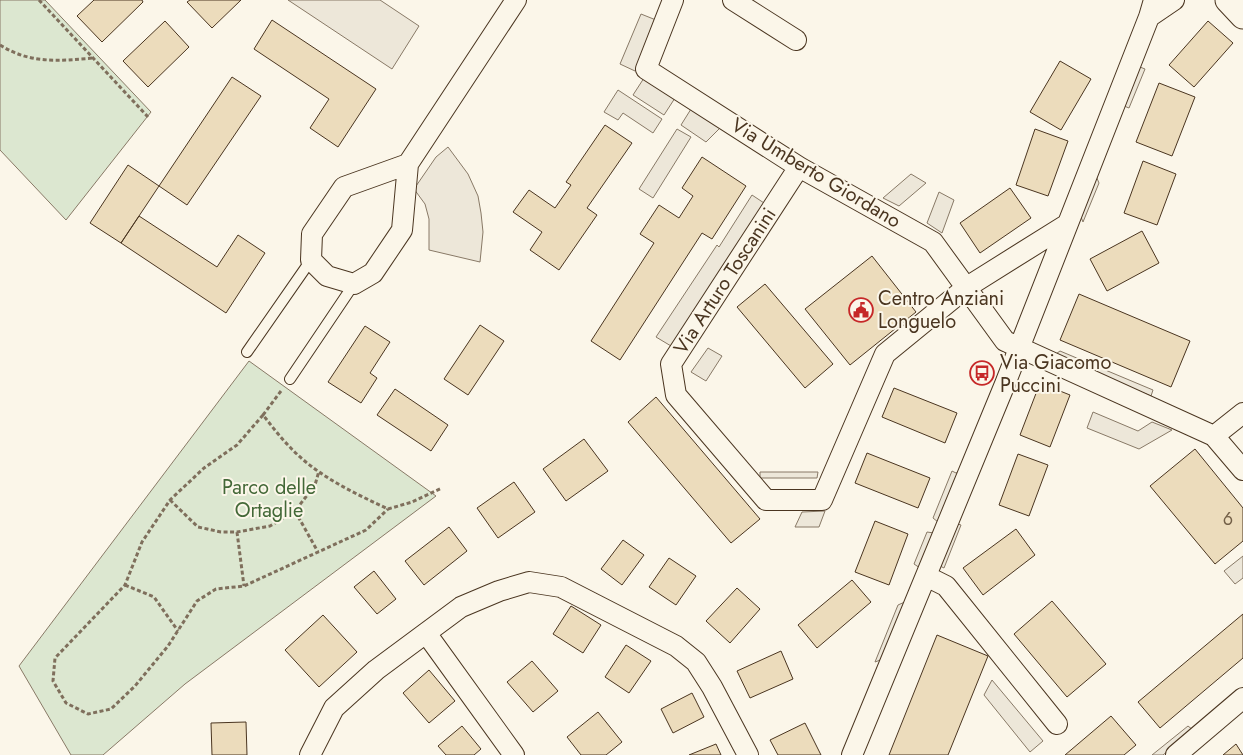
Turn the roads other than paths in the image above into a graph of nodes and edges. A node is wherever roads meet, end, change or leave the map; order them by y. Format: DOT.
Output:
graph roads {
  1 [pos="516,0"];
  2 [pos="673,0"];
  3 [pos="733,0"];
  4 [pos="1174,0"];
  5 [pos="1228,0"];
  6 [pos="1236,0"];
  7 [pos="1243,3"];
  8 [pos="1151,8"];
  9 [pos="1243,16"];
  10 [pos="796,40"];
  11 [pos="408,164"];
  12 [pos="799,167"];
  13 [pos="1066,225"];
  14 [pos="311,260"];
  15 [pos="354,284"];
  16 [pos="967,287"];
  17 [pos="1018,347"];
  18 [pos="247,352"];
  19 [pos="290,379"];
  20 [pos="1243,413"];
  21 [pos="1214,436"];
  22 [pos="1243,470"];
  23 [pos="926,576"];
  24 [pos="426,632"];
  25 [pos="1243,698"];
  26 [pos="1057,724"];
  27 [pos="310,755"];
  28 [pos="514,755"];
  29 [pos="748,755"];
  30 [pos="852,755"];
  31 [pos="1176,755"];
  1 -- 11 [label="street"];
  2 -- 12 [label="street, Via Umberto Giordano"];
  3 -- 10 [label="street"];
  4 -- 8 [label="street"];
  5 -- 9 [label="street"];
  6 -- 7 [label="street"];
  8 -- 13 [label="street"];
  11 -- 14 [label="street"];
  11 -- 15 [label="street"];
  12 -- 16 [label="street, Via Umberto Giordano"];
  12 -- 16 [label="street, Via Arturo Toscanini"];
  13 -- 16 [label="street, Via Arturo Toscanini"];
  13 -- 17 [label="street"];
  14 -- 15 [label="street"];
  14 -- 18 [label="lane"];
  15 -- 19 [label="lane"];
  16 -- 17 [label="street, Via Umberto Giordano"];
  17 -- 21 [label="street, Via Umberto Giordano"];
  17 -- 23 [label="street"];
  20 -- 21 [label="street"];
  21 -- 22 [label="street"];
  23 -- 26 [label="street"];
  23 -- 30 [label="street"];
  24 -- 27 [label="street"];
  24 -- 28 [label="street"];
  24 -- 29 [label="street"];
  25 -- 31 [label="street"];
}
